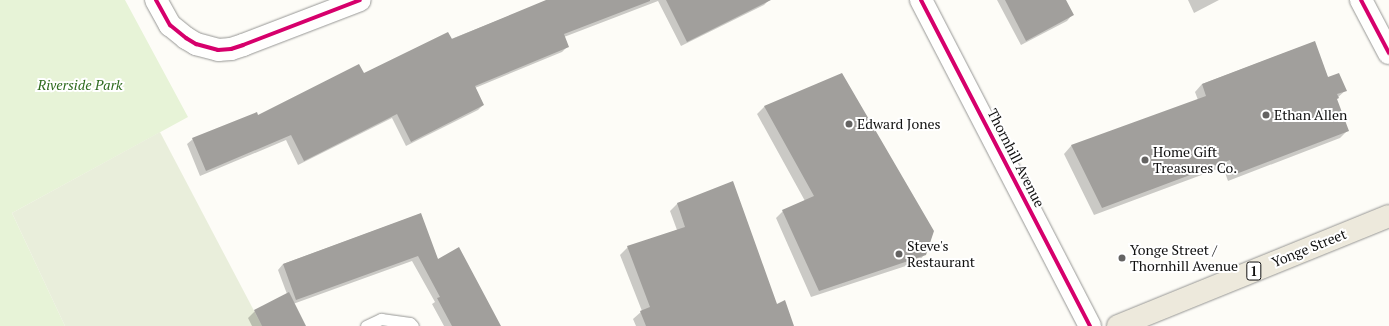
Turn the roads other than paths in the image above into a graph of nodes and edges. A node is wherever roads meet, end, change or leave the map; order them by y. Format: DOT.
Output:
graph roads {
  1 [pos="156,0"];
  2 [pos="360,0"];
  3 [pos="921,0"];
  4 [pos="1361,0"];
  5 [pos="1389,53"];
  6 [pos="1389,216"];
  7 [pos="366,326"];
  8 [pos="413,326"];
  9 [pos="1090,326"];
  10 [pos="1118,326"];
  1 -- 2 [label="street"];
  3 -- 9 [label="street, Thornhill Avenue"];
  4 -- 5 [label="street"];
  6 -- 10 [label="main road, Yonge Street / 1"];
  7 -- 8 [label="lane"];
}
